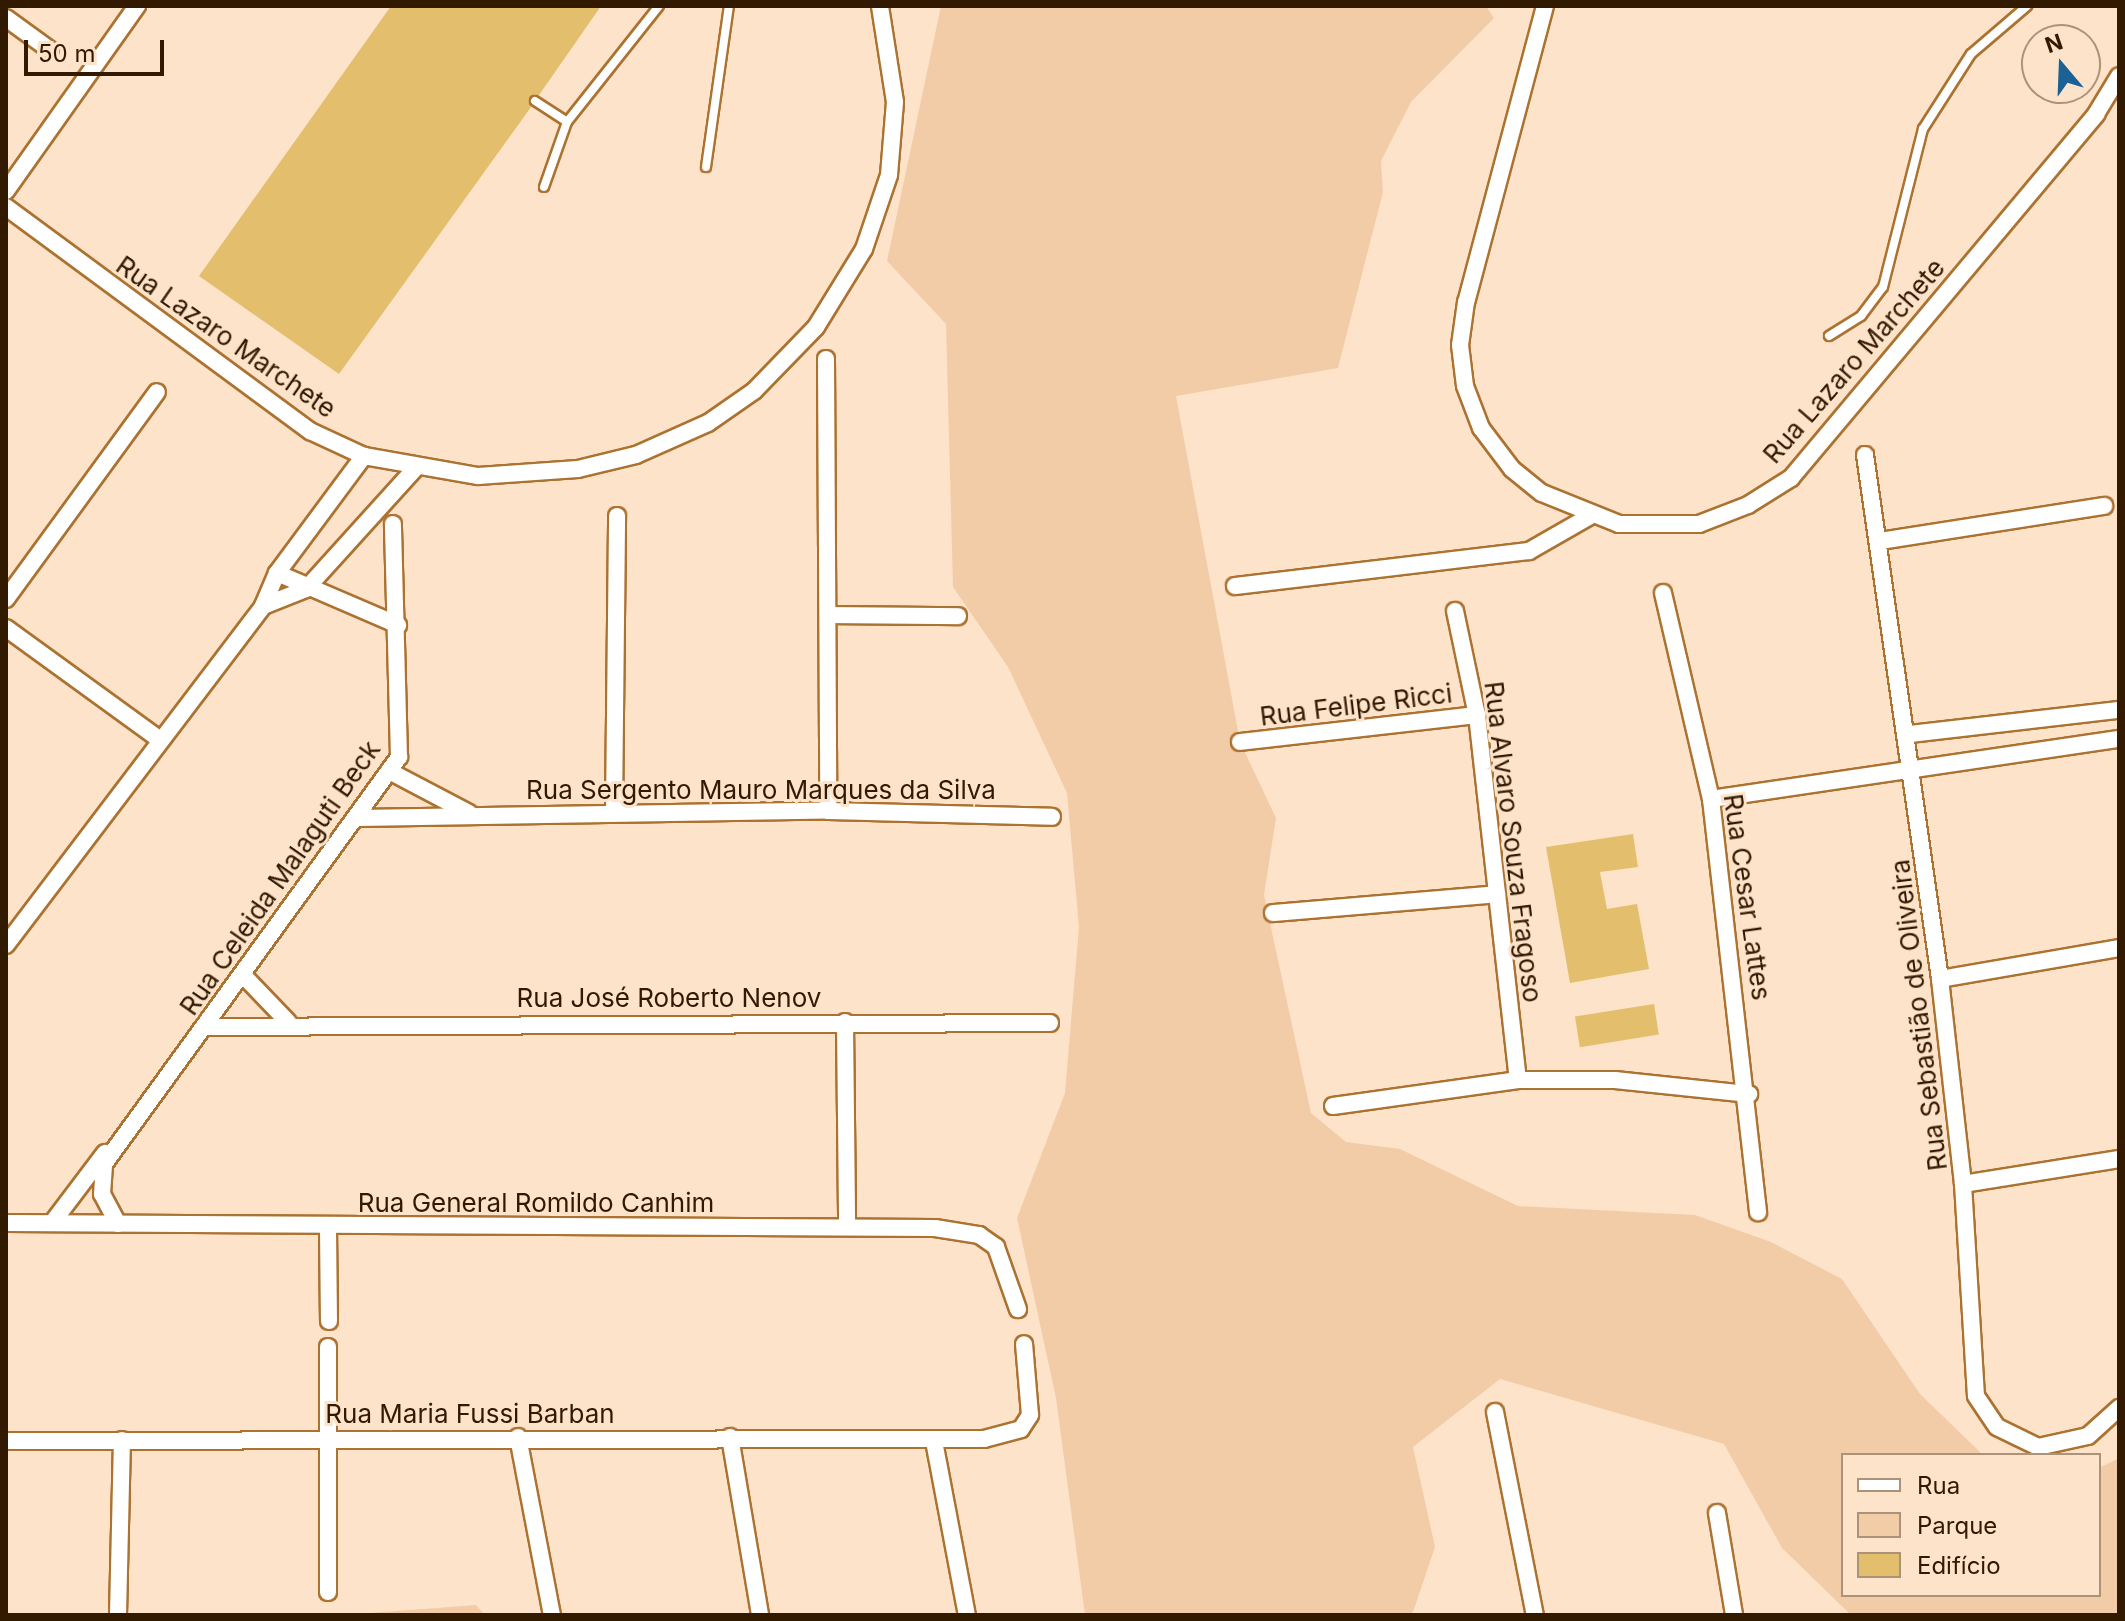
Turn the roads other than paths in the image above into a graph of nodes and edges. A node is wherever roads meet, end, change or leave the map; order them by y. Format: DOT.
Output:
graph roads {
  1 [pos="137,6"];
  2 [pos="659,6"];
  3 [pos="729,6"];
  4 [pos="880,6"];
  5 [pos="1545,6"];
  6 [pos="2027,6"];
  7 [pos="6,18"];
  8 [pos="50,50"];
  9 [pos="2119,76"];
  10 [pos="535,101"];
  11 [pos="2119,108"];
  12 [pos="2096,114"];
  13 [pos="567,122"];
  14 [pos="706,167"];
  15 [pos="544,187"];
  16 [pos="6,191"];
  17 [pos="6,207"];
  18 [pos="1829,336"];
  19 [pos="826,359"];
  20 [pos="157,392"];
  21 [pos="1865,455"];
  22 [pos="364,456"];
  23 [pos="415,469"];
  24 [pos="2104,506"];
  25 [pos="617,516"];
  26 [pos="1590,516"];
  27 [pos="393,524"];
  28 [pos="1880,541"];
  29 [pos="277,573"];
  30 [pos="1235,586"];
  31 [pos="306,589"];
  32 [pos="1663,593"];
  33 [pos="6,599"];
  34 [pos="263,606"];
  35 [pos="1455,611"];
  36 [pos="832,615"];
  37 [pos="958,616"];
  38 [pos="398,625"];
  39 [pos="6,628"];
  40 [pos="2119,710"];
  41 [pos="1477,715"];
  42 [pos="1910,734"];
  43 [pos="159,739"];
  44 [pos="2119,739"];
  45 [pos="1240,742"];
  46 [pos="1914,770"];
  47 [pos="389,771"];
  48 [pos="1711,799"];
  49 [pos="614,811"];
  50 [pos="828,811"];
  51 [pos="470,814"];
  52 [pos="1052,817"];
  53 [pos="357,818"];
  54 [pos="1497,894"];
  55 [pos="1273,913"];
  56 [pos="6,945"];
  57 [pos="2119,948"];
  58 [pos="243,975"];
  59 [pos="1940,979"];
  60 [pos="288,1022"];
  61 [pos="845,1022"];
  62 [pos="1050,1023"];
  63 [pos="204,1027"];
  64 [pos="1518,1080"];
  65 [pos="1749,1094"];
  66 [pos="1333,1106"];
  67 [pos="123,1134"];
  68 [pos="2119,1159"];
  69 [pos="1963,1184"];
  70 [pos="1758,1212"];
  71 [pos="6,1223"];
  72 [pos="52,1223"];
  73 [pos="118,1224"];
  74 [pos="847,1225"];
  75 [pos="328,1228"];
  76 [pos="1018,1309"];
  77 [pos="329,1321"];
  78 [pos="1024,1344"];
  79 [pos="328,1347"];
  80 [pos="2119,1408"];
  81 [pos="1495,1412"];
  82 [pos="518,1437"];
  83 [pos="730,1437"];
  84 [pos="328,1438"];
  85 [pos="122,1440"];
  86 [pos="6,1441"];
  87 [pos="934,1441"];
  88 [pos="1717,1513"];
  89 [pos="328,1592"];
  90 [pos="118,1615"];
  91 [pos="552,1615"];
  92 [pos="760,1615"];
  93 [pos="967,1615"];
  94 [pos="1535,1615"];
  95 [pos="1734,1615"];
  1 -- 16 [label="street"];
  2 -- 13 [label="lane"];
  3 -- 14 [label="lane"];
  4 -- 23 [label="street, Rua Lazaro Marchete"];
  5 -- 26 [label="street, Rua Lazaro Marchete"];
  6 -- 18 [label="lane"];
  7 -- 8 [label="street"];
  9 -- 12 [label="street, Rua Lazaro Marchete"];
  10 -- 13 [label="lane"];
  11 -- 12 [label="street"];
  12 -- 26 [label="street, Rua Lazaro Marchete"];
  13 -- 15 [label="lane"];
  17 -- 22 [label="street, Rua Lazaro Marchete"];
  19 -- 36 [label="street"];
  20 -- 33 [label="street"];
  21 -- 28 [label="street, Rua Sebastião de Oliveira"];
  22 -- 23 [label="street, Rua Lazaro Marchete"];
  22 -- 29 [label="street"];
  23 -- 31 [label="street"];
  24 -- 28 [label="street"];
  25 -- 49 [label="street"];
  26 -- 30 [label="street"];
  27 -- 38 [label="street, Rua Celeida Malaguti Beck"];
  28 -- 42 [label="street, Rua Sebastião de Oliveira"];
  29 -- 31 [label="street"];
  29 -- 34 [label="street"];
  31 -- 34 [label="street"];
  31 -- 38 [label="street"];
  32 -- 48 [label="street, Rua Cesar Lattes"];
  34 -- 43 [label="street"];
  35 -- 41 [label="street, Rua Alvaro Souza Fragoso"];
  36 -- 37 [label="street"];
  36 -- 50 [label="street"];
  38 -- 47 [label="street, Rua Celeida Malaguti Beck"];
  39 -- 43 [label="street"];
  40 -- 42 [label="street"];
  41 -- 45 [label="street, Rua Felipe Ricci"];
  41 -- 54 [label="street, Rua Alvaro Souza Fragoso"];
  42 -- 46 [label="street, Rua Sebastião de Oliveira"];
  43 -- 56 [label="street"];
  44 -- 46 [label="street"];
  46 -- 48 [label="street"];
  46 -- 59 [label="street, Rua Sebastião de Oliveira"];
  47 -- 51 [label="street, Rua Sergento Mauro Marques da Silva"];
  47 -- 53 [label="street, Rua Celeida Malaguti Beck"];
  48 -- 65 [label="street, Rua Cesar Lattes"];
  49 -- 50 [label="street, Rua Sergento Mauro Marques da Silva"];
  49 -- 51 [label="street, Rua Sergento Mauro Marques da Silva"];
  50 -- 52 [label="street, Rua Sergento Mauro Marques da Silva"];
  51 -- 53 [label="street, Rua Sergento Mauro Marques da Silva"];
  53 -- 58 [label="street, Rua Celeida Malaguti Beck"];
  54 -- 55 [label="street"];
  54 -- 64 [label="street, Rua Alvaro Souza Fragoso"];
  57 -- 59 [label="street"];
  58 -- 60 [label="street"];
  58 -- 63 [label="street, Rua Celeida Malaguti Beck"];
  59 -- 69 [label="street, Rua Sebastião de Oliveira"];
  60 -- 61 [label="street, Rua José Roberto Nenov"];
  60 -- 63 [label="street, Rua José Roberto Nenov"];
  61 -- 62 [label="street, Rua José Roberto Nenov"];
  61 -- 74 [label="street"];
  63 -- 67 [label="street, Rua Celeida Malaguti Beck"];
  64 -- 65 [label="street"];
  64 -- 66 [label="street"];
  65 -- 70 [label="street, Rua Cesar Lattes"];
  67 -- 72 [label="street, Rua Celeida Malaguti Beck"];
  67 -- 73 [label="street, Rua Celeida Malaguti Beck"];
  68 -- 69 [label="street"];
  69 -- 80 [label="street, Rua Sebastião de Oliveira"];
  71 -- 72 [label="street, Rua General Romildo Canhim"];
  72 -- 73 [label="street, Rua General Romildo Canhim"];
  73 -- 75 [label="street, Rua General Romildo Canhim"];
  74 -- 75 [label="street, Rua General Romildo Canhim"];
  74 -- 76 [label="street, Rua General Romildo Canhim"];
  75 -- 77 [label="street"];
  78 -- 87 [label="street"];
  79 -- 84 [label="street"];
  81 -- 94 [label="street"];
  82 -- 83 [label="street, Rua Maria Fussi Barban"];
  82 -- 84 [label="street, Rua Maria Fussi Barban"];
  82 -- 91 [label="street"];
  83 -- 87 [label="street, Rua Maria Fussi Barban"];
  83 -- 92 [label="street"];
  84 -- 85 [label="street, Rua Maria Fussi Barban"];
  84 -- 89 [label="street"];
  85 -- 86 [label="street, Rua Maria Fussi Barban"];
  85 -- 90 [label="street"];
  87 -- 93 [label="street"];
  88 -- 95 [label="street"];
}
